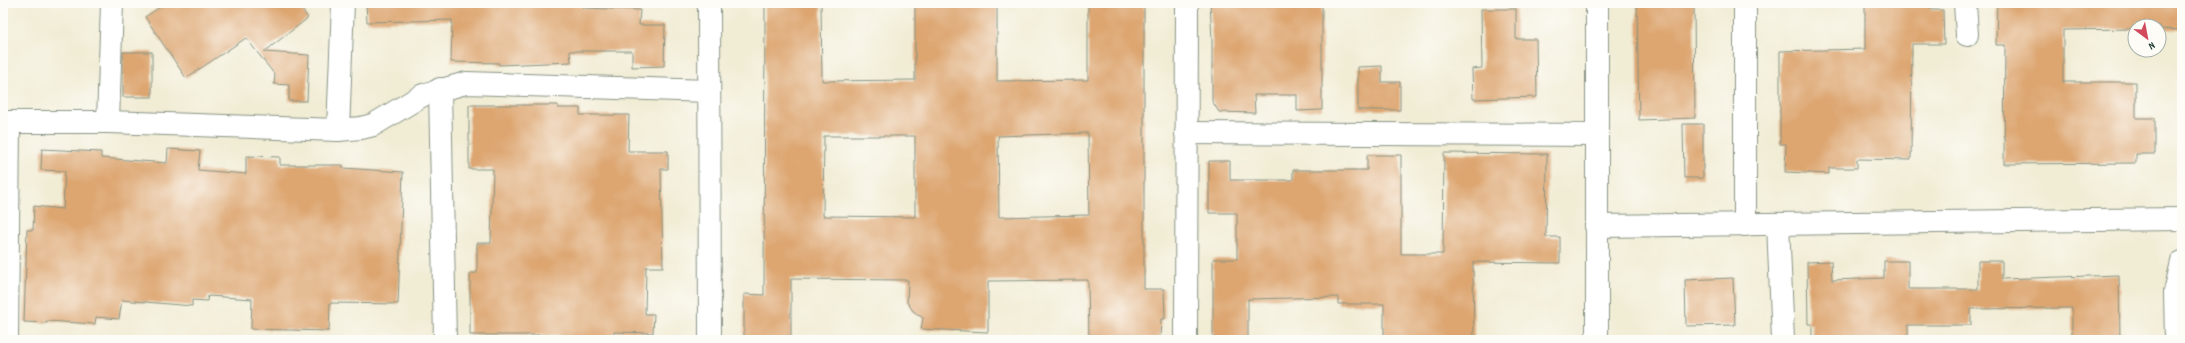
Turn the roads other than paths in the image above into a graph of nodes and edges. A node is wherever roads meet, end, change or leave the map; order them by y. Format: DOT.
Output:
graph roads {
  1 [pos="112,3"];
  2 [pos="344,3"];
  3 [pos="709,3"];
  4 [pos="1187,3"];
  5 [pos="1597,3"];
  6 [pos="1745,3"];
  7 [pos="1965,3"];
  8 [pos="1966,35"];
  9 [pos="440,89"];
  10 [pos="709,90"];
  11 [pos="6,122"];
  12 [pos="108,122"];
  13 [pos="338,130"];
  14 [pos="1186,133"];
  15 [pos="1597,135"];
  16 [pos="2182,219"];
  17 [pos="1778,224"];
  18 [pos="1745,225"];
  19 [pos="1596,226"];
  20 [pos="2182,262"];
  21 [pos="2179,318"];
  22 [pos="7,340"];
  23 [pos="445,340"];
  24 [pos="710,340"];
  25 [pos="1186,340"];
  26 [pos="1596,340"];
  27 [pos="1783,340"];
  28 [pos="2176,340"];
  1 -- 12 [label="street"];
  2 -- 13 [label="street"];
  3 -- 10 [label="street"];
  4 -- 14 [label="street"];
  5 -- 15 [label="street"];
  6 -- 18 [label="street"];
  7 -- 8 [label="street"];
  9 -- 10 [label="street"];
  9 -- 13 [label="street"];
  9 -- 23 [label="street"];
  10 -- 24 [label="street"];
  11 -- 12 [label="street"];
  11 -- 22 [label="street"];
  12 -- 13 [label="street"];
  14 -- 15 [label="street"];
  14 -- 25 [label="street"];
  15 -- 19 [label="street"];
  16 -- 17 [label="street"];
  17 -- 18 [label="street"];
  17 -- 27 [label="street"];
  18 -- 19 [label="street"];
  19 -- 26 [label="street"];
  20 -- 21 [label="street"];
  21 -- 28 [label="street"];
}
